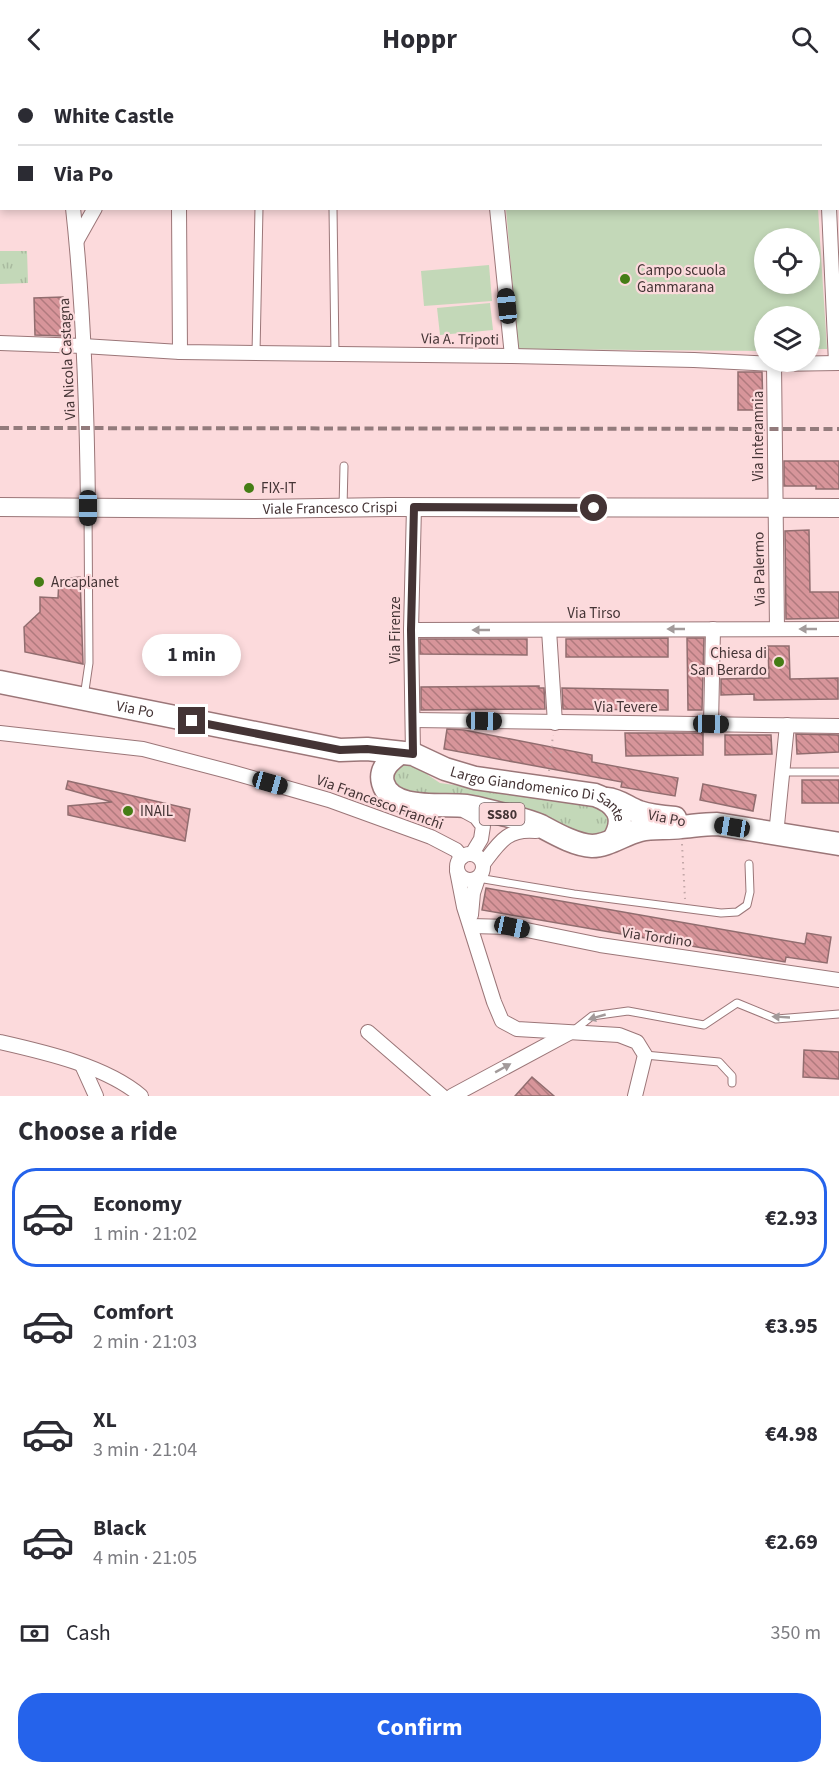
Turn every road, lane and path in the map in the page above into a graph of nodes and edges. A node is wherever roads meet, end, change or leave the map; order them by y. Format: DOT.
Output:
graph roads {
  1 [pos="73,210"];
  2 [pos="93,210"];
  3 [pos="179,210"];
  4 [pos="259,210"];
  5 [pos="333,210"];
  6 [pos="497,210"];
  7 [pos="829,210"];
  8 [pos="76,240"];
  9 [pos="0,344"];
  10 [pos="83,346"];
  11 [pos="180,352"];
  12 [pos="256,353"];
  13 [pos="335,354"];
  14 [pos="512,356"];
  15 [pos="754,363"];
  16 [pos="820,363"];
  17 [pos="838,363"];
  18 [pos="774,372"];
  19 [pos="344,466"];
  20 [pos="0,507"];
  21 [pos="414,507"];
  22 [pos="88,508"];
  23 [pos="343,508"];
  24 [pos="839,508"];
  25 [pos="775,509"];
  26 [pos="713,629"];
  27 [pos="777,629"];
  28 [pos="839,629"];
  29 [pos="411,630"];
  30 [pos="549,630"];
  31 [pos="0,682"];
  32 [pos="84,699"];
  33 [pos="413,720"];
  34 [pos="555,723"];
  35 [pos="711,724"];
  36 [pos="787,725"];
  37 [pos="839,726"];
  38 [pos="0,733"];
  39 [pos="340,750"];
  40 [pos="406,754"];
  41 [pos="784,772"];
  42 [pos="839,772"];
  43 [pos="382,782"];
  44 [pos="546,788"];
  45 [pos="605,798"];
  46 [pos="452,807"];
  47 [pos="689,830"];
  48 [pos="550,832"];
  49 [pos="780,835"];
  50 [pos="614,839"];
  51 [pos="839,844"];
  52 [pos="839,850"];
  53 [pos="467,855"];
  54 [pos="483,864"];
  55 [pos="749,864"];
  56 [pos="457,871"];
  57 [pos="478,878"];
  58 [pos="685,908"];
  59 [pos="471,926"];
  60 [pos="839,980"];
  61 [pos="839,1014"];
  62 [pos="368,1032"];
  63 [pos="572,1032"];
  64 [pos="0,1042"];
  65 [pos="645,1055"];
  66 [pos="82,1065"];
  67 [pos="732,1083"];
  68 [pos="96,1096"];
  69 [pos="141,1096"];
  70 [pos="442,1096"];
  71 [pos="452,1096"];
  72 [pos="636,1096"];
  1 -- 8 [label="street, Via Nicola Castagna"];
  2 -- 8 [label="street"];
  3 -- 11 [label="street"];
  4 -- 12 [label="lane"];
  5 -- 13 [label="lane"];
  6 -- 14 [label="street"];
  7 -- 17 [label="street"];
  8 -- 10 [label="street, Via Nicola Castagna"];
  9 -- 10 [label="street, Via A. Tripoti"];
  10 -- 11 [label="street, Via A. Tripoti"];
  10 -- 22 [label="street, Via Nicola Castagna"];
  11 -- 12 [label="street, Via A. Tripoti"];
  12 -- 13 [label="street, Via A. Tripoti"];
  13 -- 14 [label="street, Via A. Tripoti"];
  14 -- 15 [label="street, Via A. Tripoti"];
  16 -- 17 [label="street, Via A. Tripoti"];
  18 -- 25 [label="street, Via Interamnia"];
  19 -- 23 [label="lane"];
  20 -- 22 [label="street, Viale Francesco Crispi"];
  21 -- 23 [label="street, Viale Francesco Crispi"];
  21 -- 25 [label="street, Viale Francesco Crispi"];
  21 -- 29 [label="street, Via Firenze"];
  22 -- 23 [label="street, Viale Francesco Crispi"];
  22 -- 32 [label="lane"];
  24 -- 25 [label="street, Viale Francesco Crispi"];
  25 -- 27 [label="street, Via Palermo"];
  26 -- 27 [label="street, Via Tirso"];
  26 -- 30 [label="street, Via Tirso, one-way"];
  26 -- 35 [label="street"];
  28 -- 27 [label="street, Via Tirso, one-way"];
  30 -- 29 [label="street, Via Tirso, one-way"];
  29 -- 33 [label="street, Via Firenze"];
  30 -- 34 [label="street"];
  31 -- 32 [label="main road, Via Po / SS80"];
  32 -- 39 [label="main road, Via Po / SS80"];
  33 -- 34 [label="street, Via Tevere"];
  33 -- 40 [label="street, Via Firenze"];
  34 -- 35 [label="street, Via Tevere"];
  34 -- 44 [label="path"];
  35 -- 36 [label="street, Via Tevere"];
  36 -- 37 [label="street, Via Tevere"];
  36 -- 41 [label="street"];
  38 -- 53 [label="street, Via Francesco Franchi"];
  39 -- 40 [label="main road, Via Po / SS80"];
  39 -- 43 [label="main road, Via Po / SS80"];
  40 -- 43 [label="main road"];
  40 -- 44 [label="main road, Largo Giandomenico Di Sante / SS80"];
  41 -- 42 [label="lane"];
  41 -- 49 [label="street"];
  43 -- 46 [label="main road, Largo Giandomenico Di Sante / SS80"];
  44 -- 45 [label="main road, Largo Giandomenico Di Sante / SS80"];
  45 -- 47 [label="main road, Via Po / SS80"];
  45 -- 50 [label="main road, Largo Giandomenico Di Sante"];
  46 -- 48 [label="main road, Largo Giandomenico Di Sante / SS80"];
  46 -- 53 [label="street"];
  47 -- 49 [label="main road, Via Po / SS80"];
  47 -- 50 [label="main road, Via Po / SS80"];
  47 -- 58 [label="path"];
  48 -- 50 [label="main road, Largo Giandomenico Di Sante / SS80"];
  48 -- 54 [label="street"];
  49 -- 51 [label="main road, Via Po / SS80"];
  49 -- 52 [label="main road, Via Po / SS80"];
  53 -- 54 [label="street"];
  53 -- 56 [label="street"];
  54 -- 57 [label="street"];
  55 -- 58 [label="lane"];
  56 -- 57 [label="street"];
  56 -- 59 [label="street"];
  57 -- 58 [label="lane"];
  57 -- 59 [label="street"];
  59 -- 60 [label="street, Via Tordino"];
  59 -- 63 [label="street"];
  61 -- 63 [label="lane, one-way"];
  62 -- 70 [label="street"];
  63 -- 65 [label="street"];
  71 -- 63 [label="street, one-way"];
  64 -- 66 [label="street"];
  65 -- 67 [label="lane"];
  65 -- 72 [label="street"];
  66 -- 68 [label="street"];
  66 -- 69 [label="street"];
}
